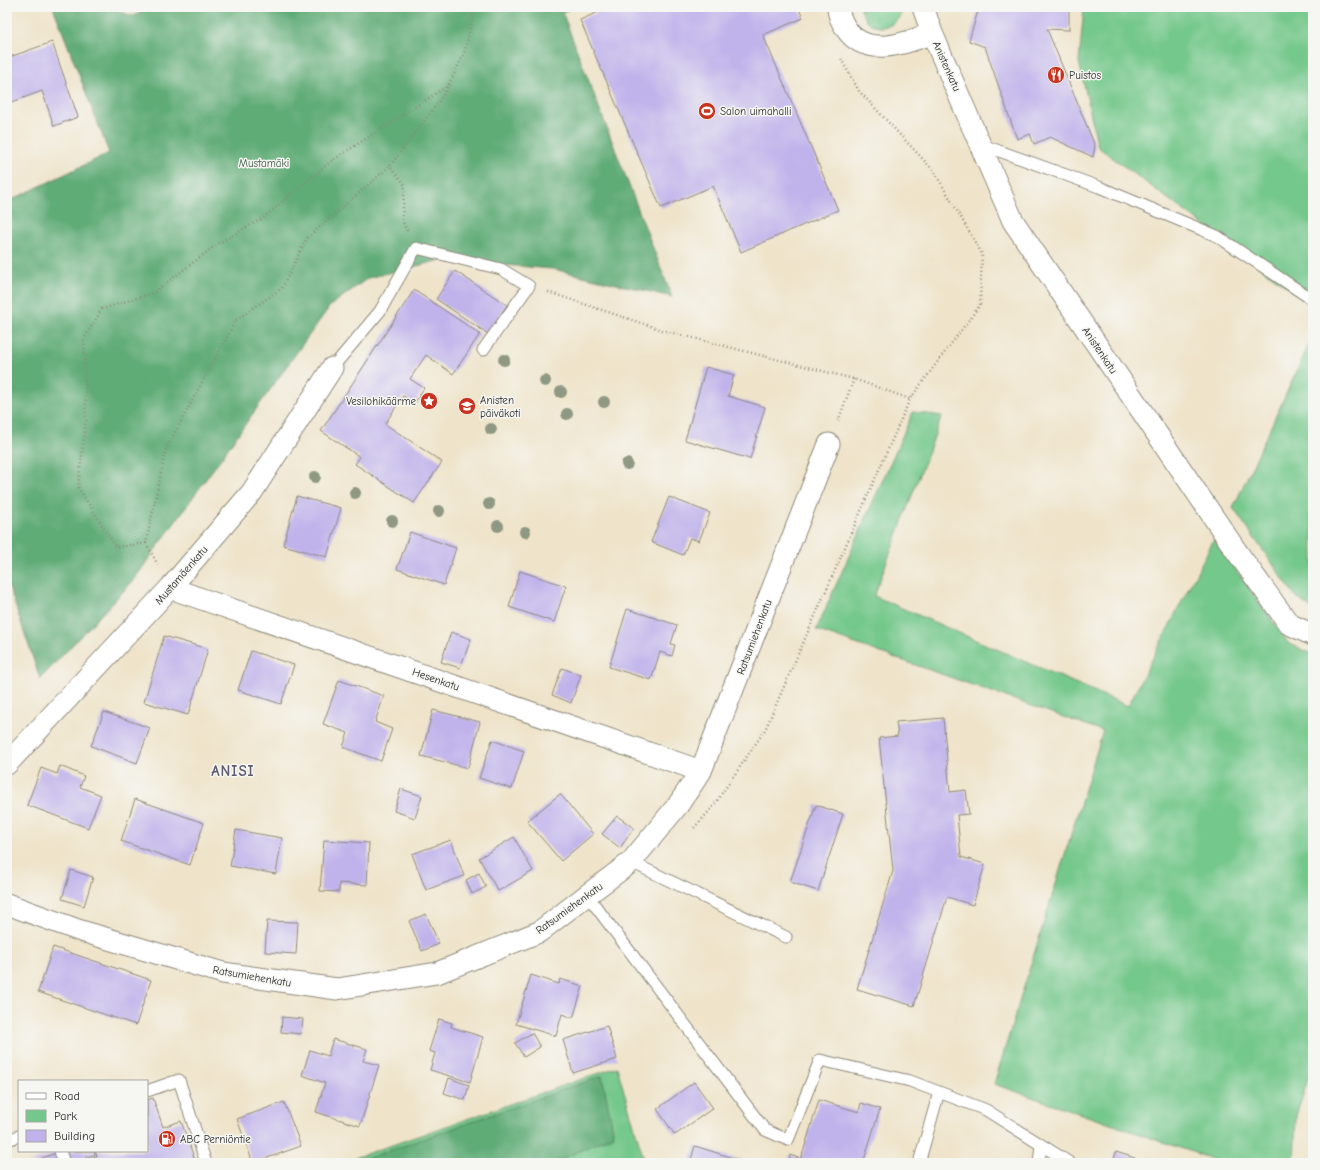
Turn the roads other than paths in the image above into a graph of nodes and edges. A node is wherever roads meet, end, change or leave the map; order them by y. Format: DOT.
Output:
graph roads {
  1 [pos="838,7"];
  2 [pos="923,7"];
  3 [pos="932,33"];
  4 [pos="980,144"];
  5 [pos="1313,300"];
  6 [pos="483,350"];
  7 [pos="332,368"];
  8 [pos="829,444"];
  9 [pos="170,588"];
  10 [pos="1313,636"];
  11 [pos="7,764"];
  12 [pos="701,771"];
  13 [pos="631,862"];
  14 [pos="587,895"];
  15 [pos="7,904"];
  16 [pos="786,937"];
  17 [pos="148,1091"];
  18 [pos="938,1092"];
  19 [pos="18,1136"];
  20 [pos="7,1140"];
  21 [pos="1041,1145"];
  22 [pos="60,1152"];
  23 [pos="64,1163"];
  24 [pos="206,1163"];
  25 [pos="919,1163"];
  26 [pos="1038,1163"];
  27 [pos="1070,1163"];
  1 -- 3 [label="street, Anistenkatu"];
  2 -- 3 [label="street, Anistenkatu"];
  3 -- 4 [label="street, Anistenkatu"];
  4 -- 5 [label="lane"];
  4 -- 10 [label="street, Anistenkatu"];
  6 -- 7 [label="lane"];
  7 -- 9 [label="street, Mustamäenkatu"];
  8 -- 12 [label="street, Ratsumiehenkatu"];
  9 -- 11 [label="street, Mustamäenkatu"];
  9 -- 12 [label="street, Hesenkatu"];
  12 -- 13 [label="street, Ratsumiehenkatu"];
  13 -- 14 [label="street, Ratsumiehenkatu"];
  13 -- 16 [label="lane"];
  14 -- 15 [label="street, Ratsumiehenkatu"];
  14 -- 18 [label="lane"];
  17 -- 24 [label="lane"];
  18 -- 21 [label="lane"];
  18 -- 25 [label="lane"];
  19 -- 20 [label="lane"];
  21 -- 26 [label="lane"];
  21 -- 27 [label="lane"];
  22 -- 23 [label="lane"];
}
